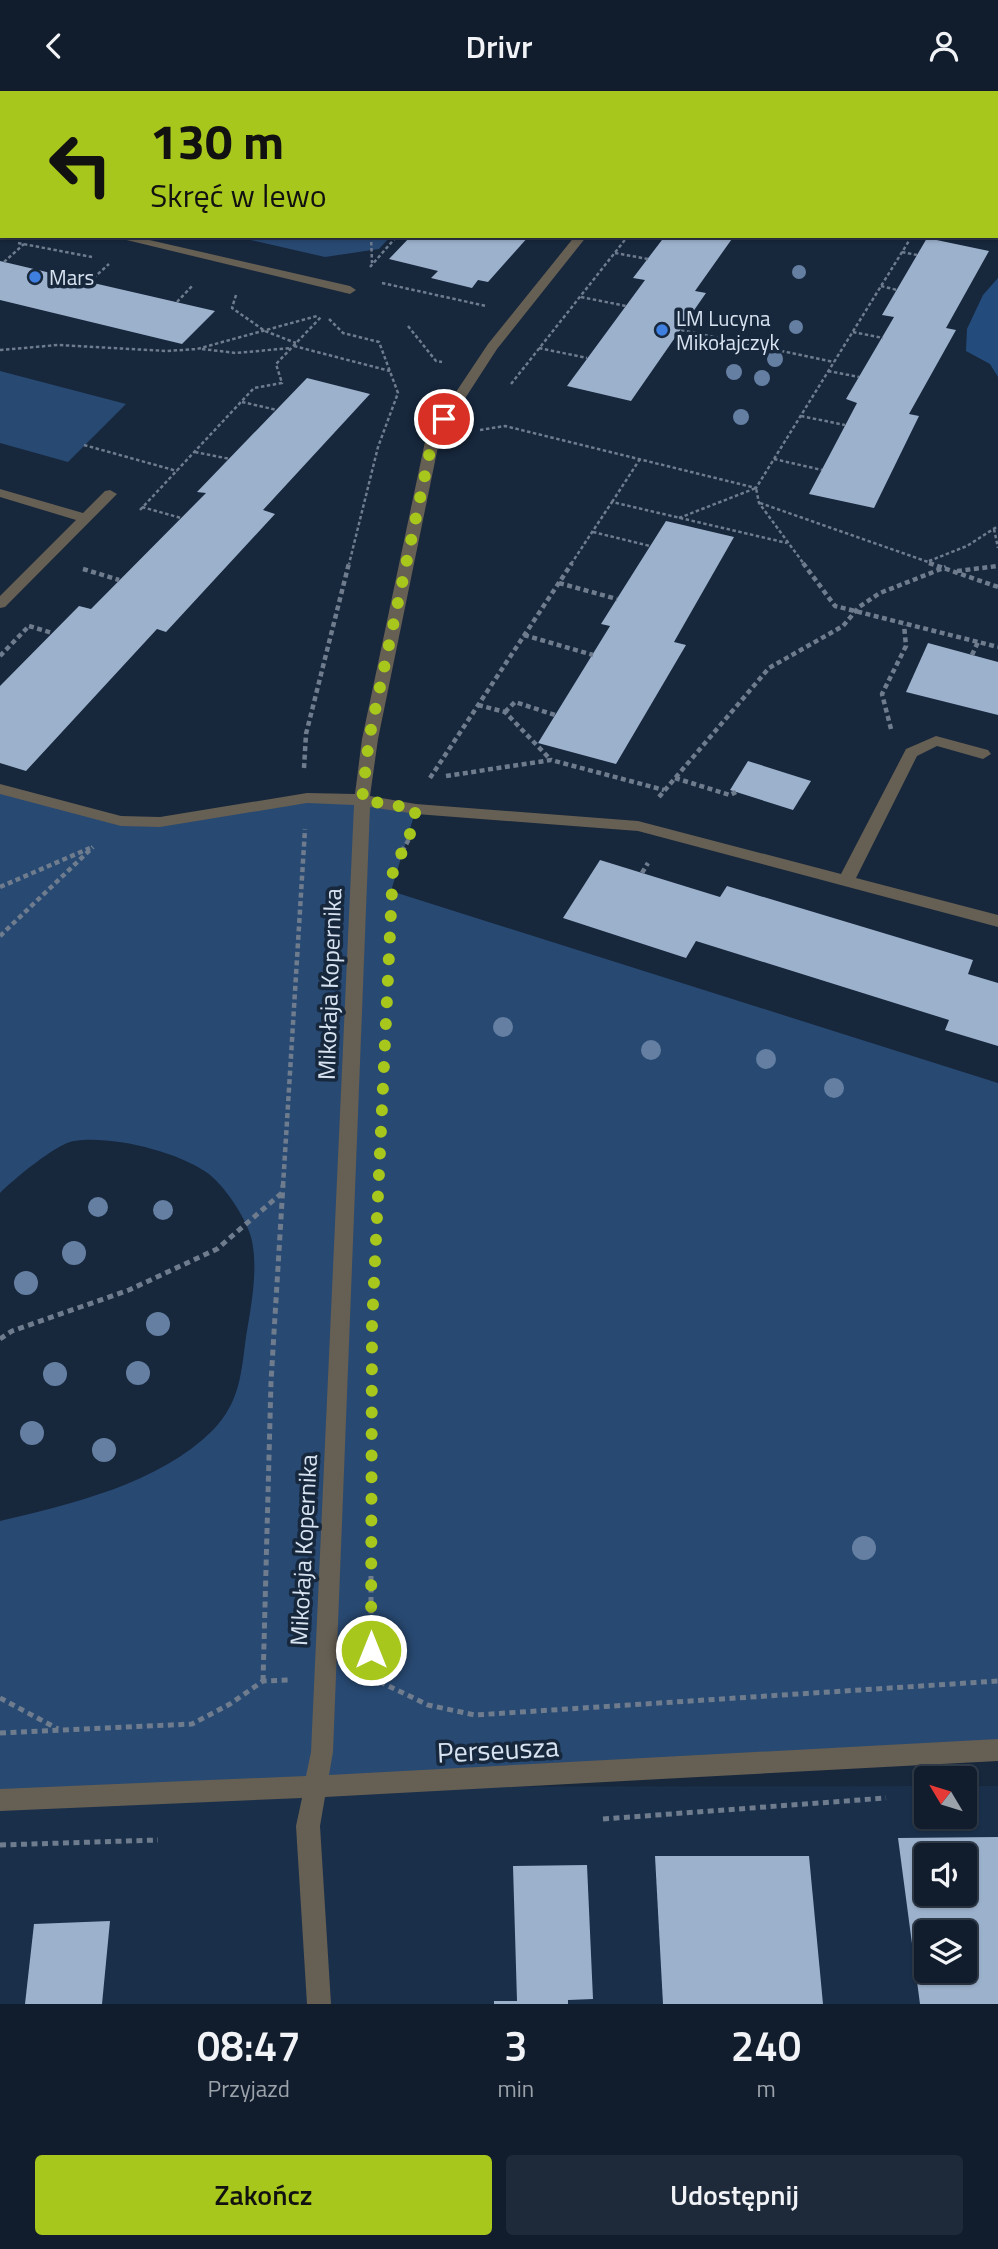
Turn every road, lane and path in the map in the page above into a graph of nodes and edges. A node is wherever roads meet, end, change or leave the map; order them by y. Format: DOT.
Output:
graph roads {
  1 [pos="125,238"];
  2 [pos="371,238"];
  3 [pos="579,238"];
  4 [pos="626,238"];
  5 [pos="911,238"];
  6 [pos="12,243"];
  7 [pos="24,244"];
  8 [pos="902,252"];
  9 [pos="615,253"];
  10 [pos="917,255"];
  11 [pos="648,259"];
  12 [pos="4,262"];
  13 [pos="373,264"];
  14 [pos="184,279"];
  15 [pos="374,281"];
  16 [pos="89,282"];
  17 [pos="881,286"];
  18 [pos="351,289"];
  19 [pos="897,289"];
  20 [pos="249,295"];
  21 [pos="581,297"];
  22 [pos="177,302"];
  23 [pos="626,306"];
  24 [pos="312,311"];
  25 [pos="520,313"];
  26 [pos="325,314"];
  27 [pos="408,325"];
  28 [pos="681,330"];
  29 [pos="265,331"];
  30 [pos="852,332"];
  31 [pos="883,338"];
  32 [pos="294,346"];
  33 [pos="539,348"];
  34 [pos="197,349"];
  35 [pos="0,350"];
  36 [pos="587,358"];
  37 [pos="834,362"];
  38 [pos="278,368"];
  39 [pos="478,368"];
  40 [pos="390,371"];
  41 [pos="828,371"];
  42 [pos="859,377"];
  43 [pos="508,389"];
  44 [pos="242,402"];
  45 [pos="277,410"];
  46 [pos="801,416"];
  47 [pos="483,421"];
  48 [pos="845,425"];
  49 [pos="84,445"];
  50 [pos="195,452"];
  51 [pos="230,459"];
  52 [pos="640,459"];
  53 [pos="774,459"];
  54 [pos="821,470"];
  55 [pos="177,471"];
  56 [pos="166,482"];
  57 [pos="755,488"];
  58 [pos="0,493"];
  59 [pos="110,494"];
  60 [pos="612,502"];
  61 [pos="759,503"];
  62 [pos="142,507"];
  63 [pos="85,518"];
  64 [pos="181,518"];
  65 [pos="677,519"];
  66 [pos="996,528"];
  67 [pos="593,531"];
  68 [pos="787,544"];
  69 [pos="650,546"];
  70 [pos="998,548"];
  71 [pos="929,561"];
  72 [pos="998,566"];
  73 [pos="946,567"];
  74 [pos="83,569"];
  75 [pos="957,571"];
  76 [pos="120,580"];
  77 [pos="559,583"];
  78 [pos="998,587"];
  79 [pos="617,599"];
  80 [pos="0,604"];
  81 [pos="856,612"];
  82 [pos="904,625"];
  83 [pos="29,626"];
  84 [pos="52,633"];
  85 [pos="524,635"];
  86 [pos="978,642"];
  87 [pos="998,647"];
  88 [pos="593,655"];
  89 [pos="972,655"];
  90 [pos="478,705"];
  91 [pos="505,712"];
  92 [pos="555,715"];
  93 [pos="983,754"];
  94 [pos="551,760"];
  95 [pos="902,771"];
  96 [pos="430,778"];
  97 [pos="675,778"];
  98 [pos="0,789"];
  99 [pos="736,792"];
  100 [pos="307,798"];
  101 [pos="362,800"];
  102 [pos="416,809"];
  103 [pos="393,868"];
  104 [pos="846,881"];
  105 [pos="0,887"];
  106 [pos="998,921"];
  107 [pos="0,936"];
  108 [pos="283,1192"];
  109 [pos="0,1339"];
  110 [pos="371,1569"];
  111 [pos="371,1677"];
  112 [pos="323,1678"];
  113 [pos="263,1681"];
  114 [pos="998,1681"];
  115 [pos="0,1698"];
  116 [pos="60,1731"];
  117 [pos="0,1733"];
  118 [pos="998,1750"];
  119 [pos="315,1788"];
  120 [pos="898,1797"];
  121 [pos="0,1800"];
  122 [pos="603,1819"];
  123 [pos="158,1840"];
  124 [pos="0,1845"];
  125 [pos="318,2004"];
  1 -- 18 [label="street"];
  2 -- 13 [label="path"];
  3 -- 25 [label="street, Mikołaja Kopernika"];
  4 -- 9 [label="path"];
  5 -- 8 [label="path"];
  6 -- 7 [label="path"];
  7 -- 12 [label="path"];
  7 -- 16 [label="path"];
  8 -- 10 [label="path"];
  8 -- 17 [label="path"];
  9 -- 11 [label="path"];
  9 -- 21 [label="path"];
  14 -- 22 [label="path"];
  15 -- 25 [label="path"];
  17 -- 19 [label="path"];
  17 -- 30 [label="path"];
  20 -- 29 [label="path"];
  21 -- 23 [label="path"];
  21 -- 33 [label="path"];
  24 -- 26 [label="path"];
  25 -- 39 [label="street, Mikołaja Kopernika"];
  26 -- 29 [label="path"];
  26 -- 40 [label="path"];
  27 -- 39 [label="path"];
  28 -- 37 [label="path"];
  29 -- 32 [label="path"];
  29 -- 34 [label="path"];
  30 -- 31 [label="path"];
  30 -- 37 [label="path"];
  32 -- 34 [label="path"];
  32 -- 40 [label="path"];
  33 -- 36 [label="path"];
  33 -- 43 [label="path"];
  34 -- 35 [label="path"];
  37 -- 41 [label="path"];
  38 -- 44 [label="path"];
  39 -- 101 [label="street, Mikołaja Kopernika"];
  40 -- 100 [label="path"];
  41 -- 42 [label="path"];
  41 -- 46 [label="path"];
  44 -- 45 [label="path"];
  44 -- 50 [label="path"];
  46 -- 48 [label="path"];
  46 -- 53 [label="path"];
  47 -- 52 [label="path"];
  49 -- 55 [label="path"];
  50 -- 51 [label="path"];
  50 -- 55 [label="path"];
  52 -- 57 [label="path"];
  52 -- 60 [label="path"];
  53 -- 54 [label="path"];
  53 -- 57 [label="path"];
  55 -- 56 [label="path"];
  57 -- 61 [label="path"];
  57 -- 65 [label="path"];
  58 -- 63 [label="street"];
  59 -- 63 [label="street"];
  60 -- 65 [label="path"];
  60 -- 67 [label="path"];
  61 -- 68 [label="path"];
  61 -- 71 [label="path"];
  62 -- 64 [label="path"];
  63 -- 80 [label="street"];
  65 -- 68 [label="path"];
  66 -- 70 [label="path"];
  66 -- 71 [label="path"];
  67 -- 69 [label="path"];
  67 -- 77 [label="path"];
  68 -- 81 [label="path"];
  71 -- 73 [label="path"];
  72 -- 75 [label="path"];
  73 -- 75 [label="path"];
  73 -- 81 [label="path"];
  74 -- 76 [label="path"];
  75 -- 78 [label="path"];
  77 -- 79 [label="path"];
  77 -- 85 [label="path"];
  81 -- 82 [label="path"];
  81 -- 97 [label="path"];
  82 -- 86 [label="path"];
  82 -- 95 [label="path"];
  83 -- 84 [label="path"];
  85 -- 88 [label="path"];
  85 -- 90 [label="path"];
  86 -- 87 [label="path"];
  86 -- 89 [label="path"];
  90 -- 91 [label="path"];
  90 -- 96 [label="path"];
  91 -- 92 [label="path"];
  91 -- 94 [label="path"];
  93 -- 95 [label="street"];
  94 -- 96 [label="path"];
  94 -- 97 [label="path"];
  95 -- 104 [label="street"];
  96 -- 102 [label="path"];
  97 -- 99 [label="path"];
  98 -- 100 [label="street"];
  100 -- 101 [label="street"];
  100 -- 108 [label="path"];
  101 -- 102 [label="street"];
  101 -- 112 [label="street, Mikołaja Kopernika"];
  102 -- 103 [label="path"];
  102 -- 104 [label="street"];
  104 -- 106 [label="street"];
  105 -- 107 [label="path"];
  108 -- 109 [label="path"];
  108 -- 113 [label="path"];
  110 -- 111 [label="path"];
  111 -- 112 [label="path"];
  111 -- 114 [label="path"];
  112 -- 113 [label="path"];
  112 -- 119 [label="street, Mikołaja Kopernika"];
  113 -- 116 [label="path"];
  115 -- 116 [label="path"];
  116 -- 117 [label="path"];
  118 -- 119 [label="street, Perseusza"];
  119 -- 121 [label="street, Perseusza"];
  119 -- 125 [label="street, Mikołaja Kopernika"];
  120 -- 122 [label="path"];
  123 -- 124 [label="path"];
}
